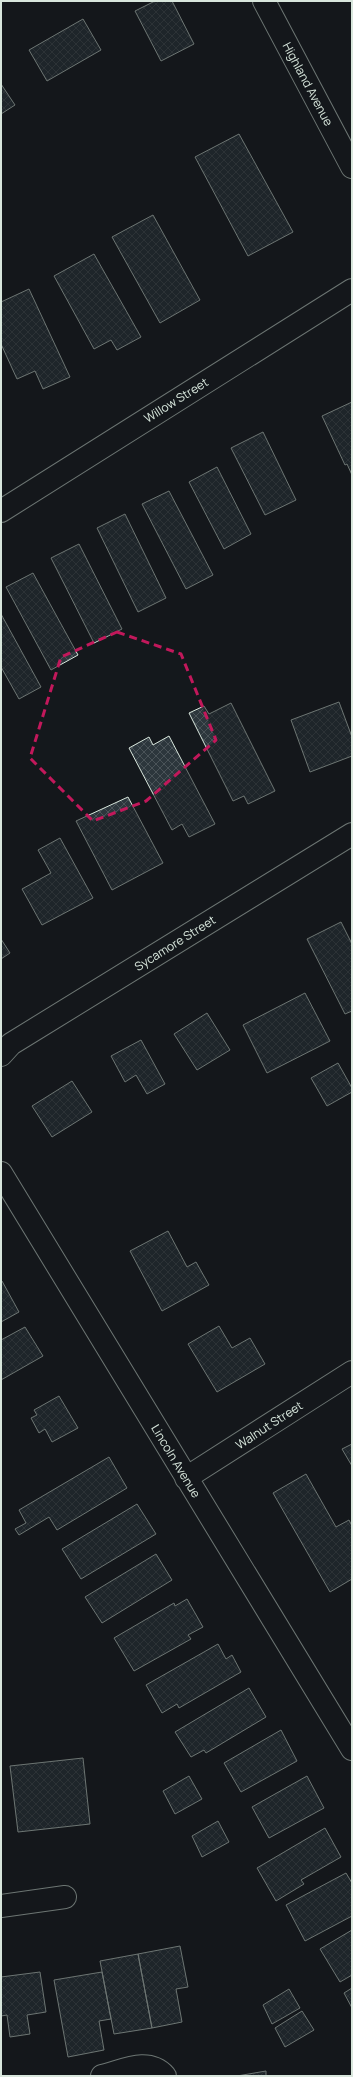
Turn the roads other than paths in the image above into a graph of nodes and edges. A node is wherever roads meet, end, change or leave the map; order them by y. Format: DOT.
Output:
graph roads {
  1 [pos="264,1"];
  2 [pos="352,167"];
  3 [pos="352,290"];
  4 [pos="1,511"];
  5 [pos="352,834"];
  6 [pos="1,1055"];
  7 [pos="1,1173"];
  8 [pos="352,1372"];
  9 [pos="186,1478"];
  10 [pos="352,1749"];
  11 [pos="65,1897"];
  12 [pos="1,1906"];
  13 [pos="102,2076"];
  14 [pos="165,2076"];
  1 -- 2 [label="street, Highland Avenue"];
  3 -- 4 [label="street, Willow Street"];
  5 -- 6 [label="street, Sycamore Street"];
  7 -- 9 [label="street, Lincoln Avenue"];
  8 -- 9 [label="street, Walnut Street"];
  9 -- 10 [label="street, Lincoln Avenue"];
  11 -- 12 [label="street"];
  13 -- 14 [label="street"];
}
